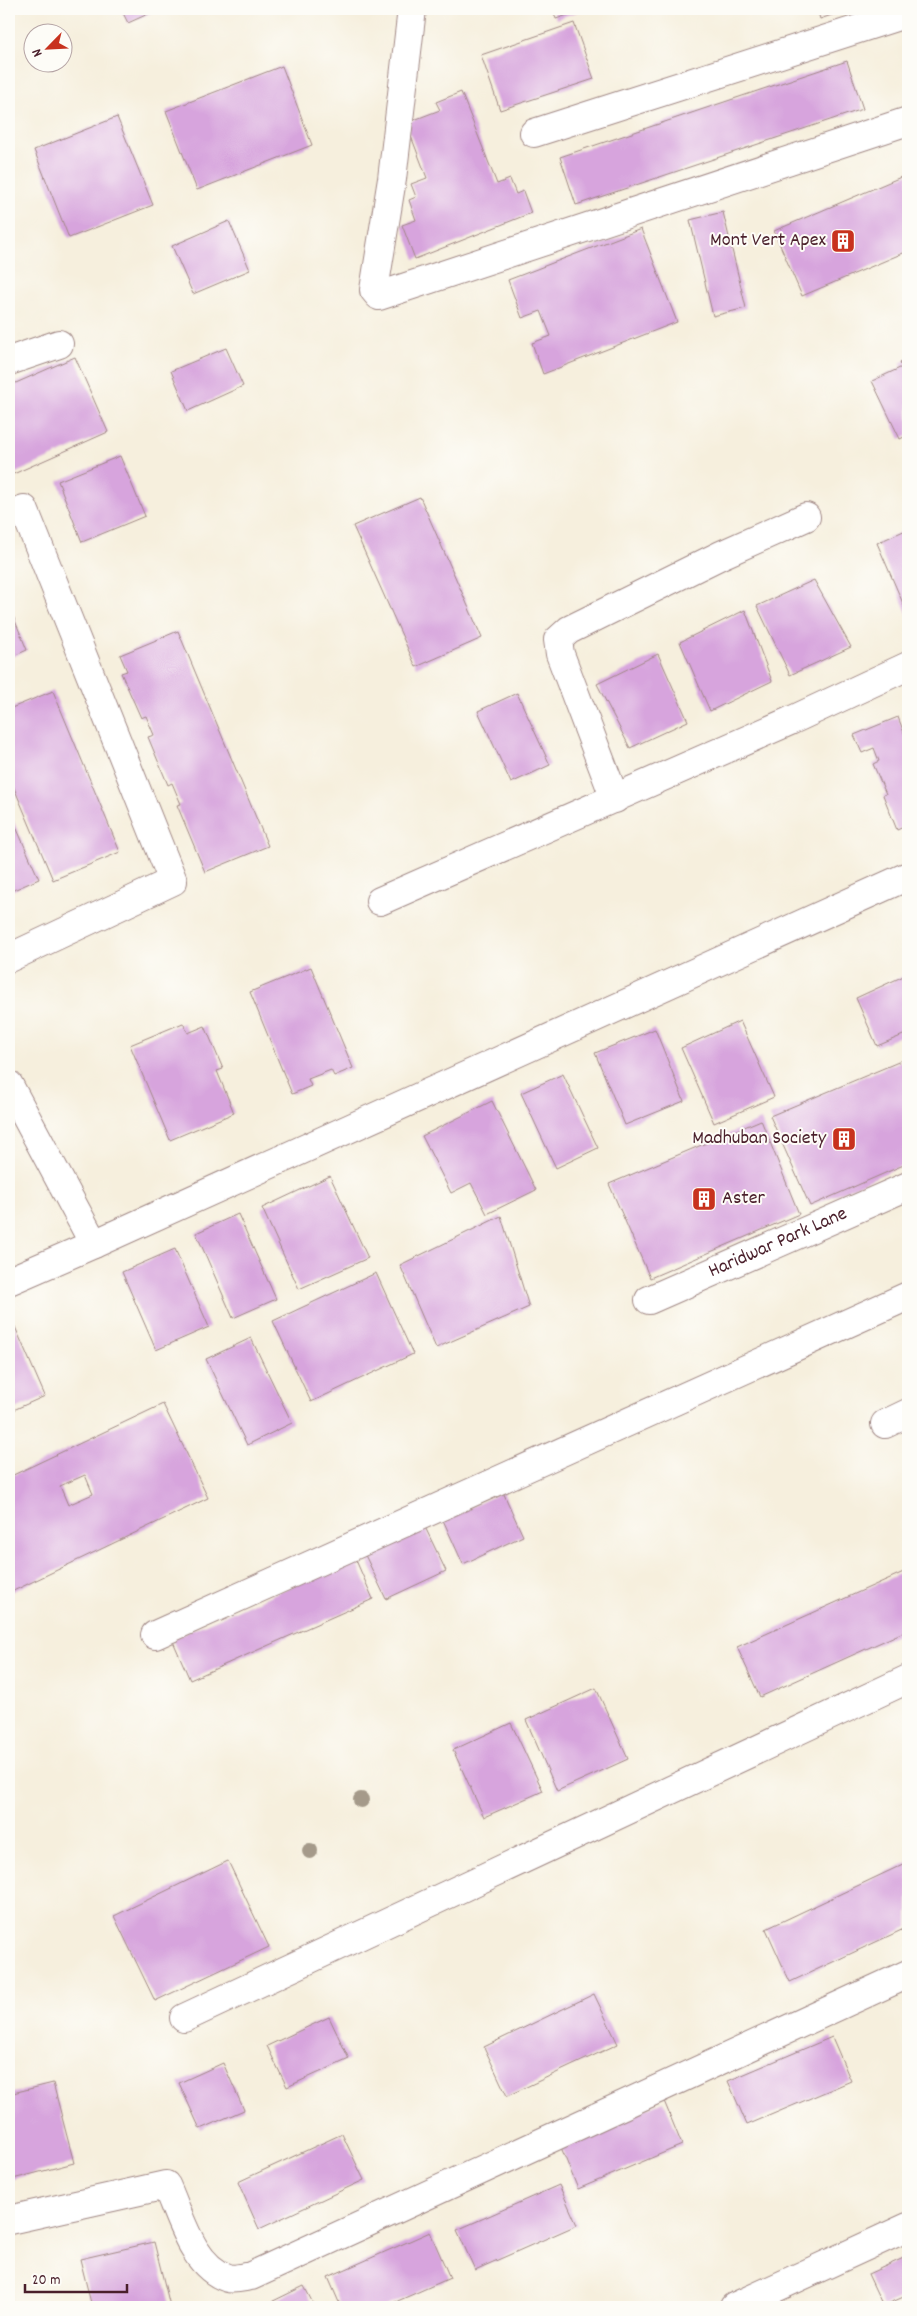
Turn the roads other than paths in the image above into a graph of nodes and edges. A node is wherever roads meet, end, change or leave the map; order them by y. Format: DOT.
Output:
graph roads {
  1 [pos="412,9"];
  2 [pos="908,13"];
  3 [pos="908,121"];
  4 [pos="534,133"];
  5 [pos="59,344"];
  6 [pos="9,361"];
  7 [pos="9,516"];
  8 [pos="806,517"];
  9 [pos="908,666"];
  10 [pos="615,799"];
  11 [pos="908,876"];
  12 [pos="380,902"];
  13 [pos="9,958"];
  14 [pos="9,1085"];
  15 [pos="908,1186"];
  16 [pos="94,1244"];
  17 [pos="9,1280"];
  18 [pos="908,1296"];
  19 [pos="649,1300"];
  20 [pos="155,1635"];
  21 [pos="908,1679"];
  22 [pos="908,1974"];
  23 [pos="184,2018"];
  24 [pos="9,2220"];
  25 [pos="908,2227"];
  26 [pos="734,2307"];
  1 -- 3 [label="street"];
  2 -- 4 [label="street"];
  5 -- 6 [label="street"];
  7 -- 13 [label="street"];
  8 -- 10 [label="street"];
  9 -- 10 [label="street"];
  10 -- 12 [label="street"];
  11 -- 16 [label="street"];
  14 -- 16 [label="street"];
  15 -- 19 [label="street, Haridwar Park Lane"];
  16 -- 17 [label="street"];
  18 -- 20 [label="street"];
  21 -- 23 [label="street"];
  22 -- 24 [label="street"];
  25 -- 26 [label="street"];
}
